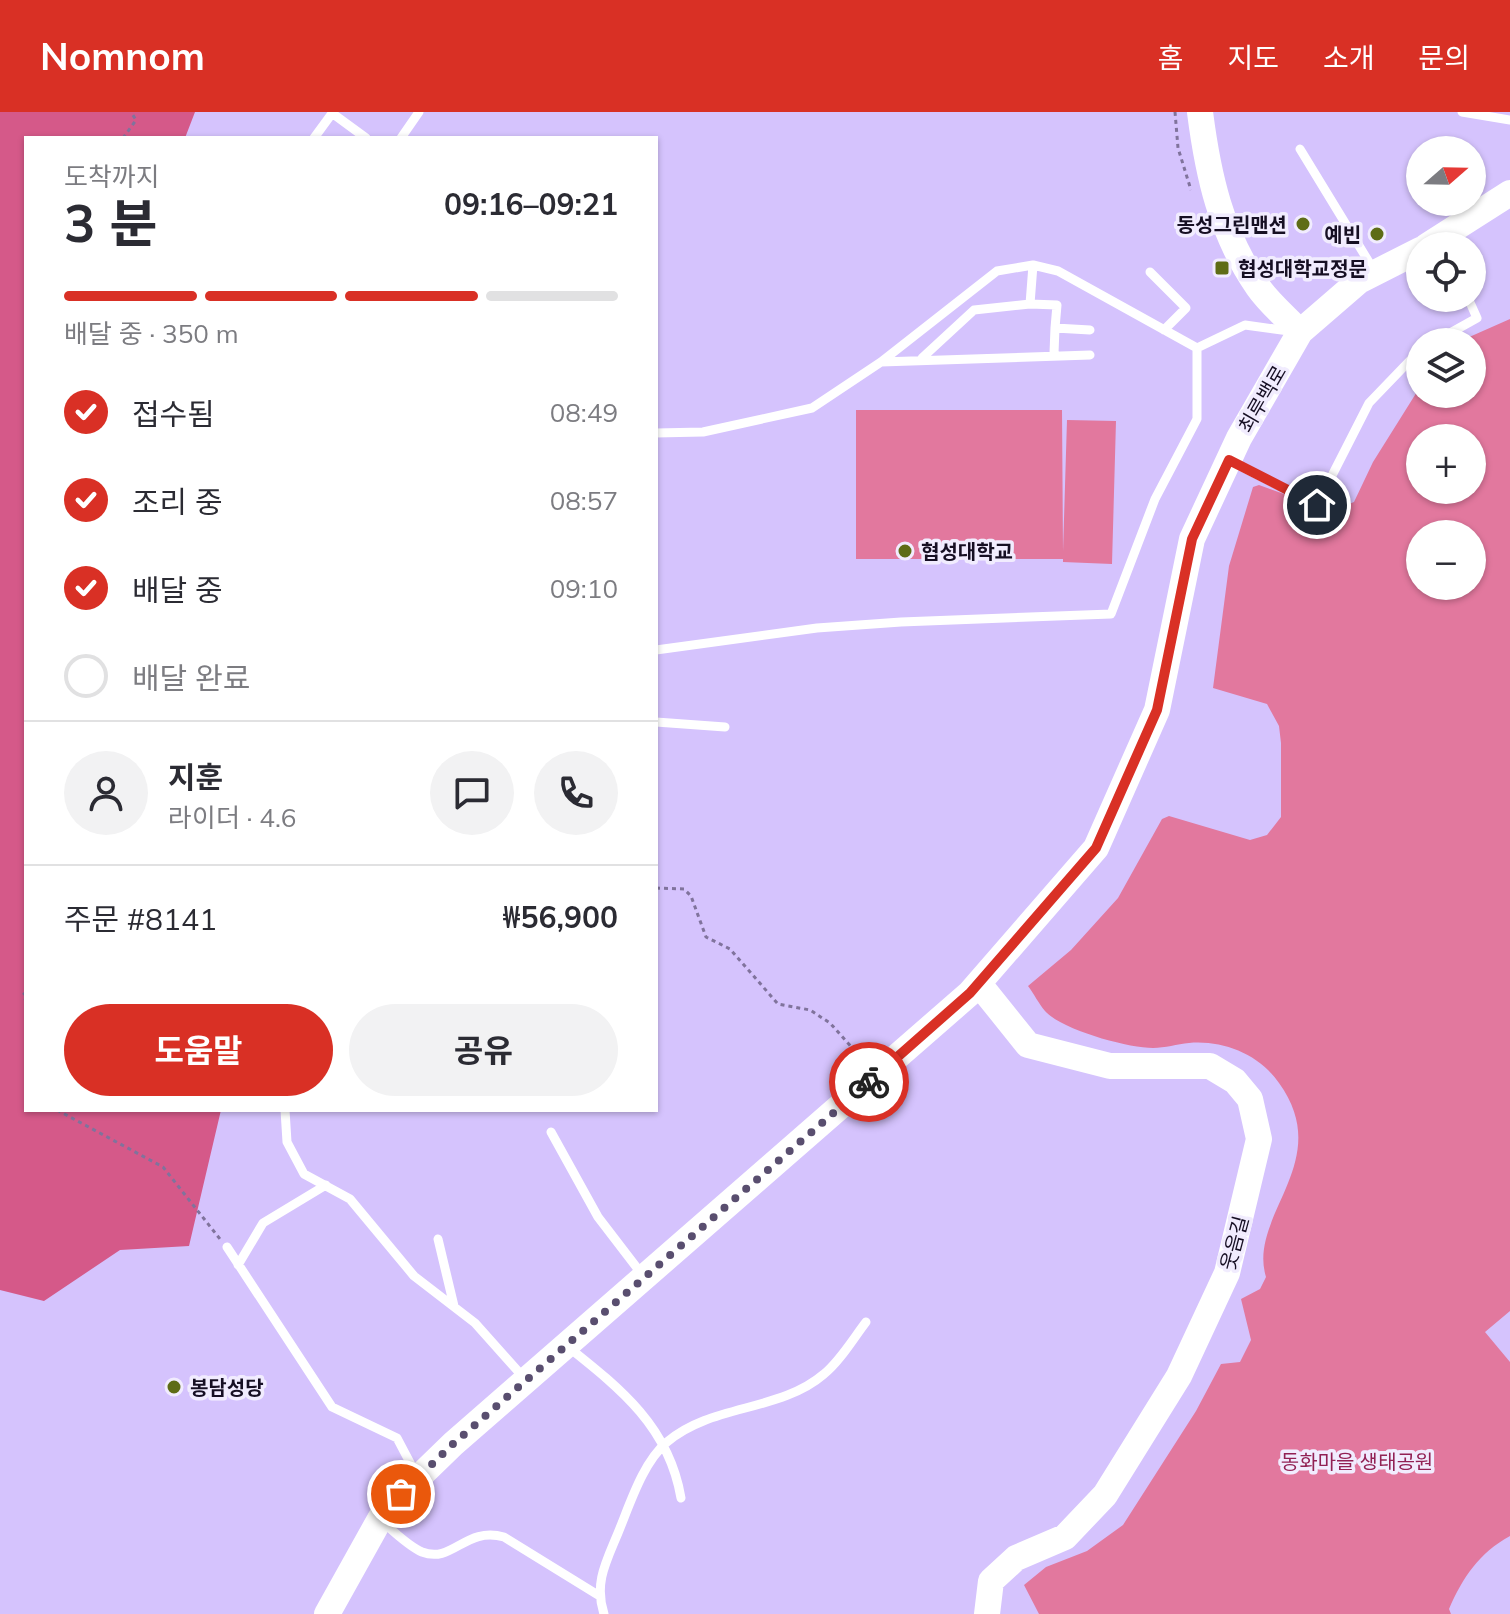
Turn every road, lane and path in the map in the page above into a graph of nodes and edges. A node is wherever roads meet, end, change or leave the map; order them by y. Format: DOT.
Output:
graph roads {
  1 [pos="131,112"];
  2 [pos="419,112"];
  3 [pos="1200,112"];
  4 [pos="1462,112"];
  5 [pos="332,113"];
  6 [pos="1510,120"];
  7 [pos="124,136"];
  8 [pos="315,136"];
  9 [pos="363,136"];
  10 [pos="402,136"];
  11 [pos="1300,149"];
  12 [pos="1510,193"];
  13 [pos="1453,232"];
  14 [pos="1406,258"];
  15 [pos="1033,265"];
  16 [pos="1150,272"];
  17 [pos="1375,272"];
  18 [pos="1030,304"];
  19 [pos="1474,312"];
  20 [pos="1055,328"];
  21 [pos="1459,328"];
  22 [pos="1090,330"];
  23 [pos="1164,330"];
  24 [pos="1300,332"];
  25 [pos="1197,348"];
  26 [pos="1054,353"];
  27 [pos="1090,355"];
  28 [pos="922,358"];
  29 [pos="881,362"];
  30 [pos="1406,365"];
  31 [pos="658,433"];
  32 [pos="1229,460"];
  33 [pos="658,650"];
  34 [pos="658,722"];
  35 [pos="725,727"];
  36 [pos="658,888"];
  37 [pos="979,984"];
  38 [pos="876,1076"];
  39 [pos="61,1112"];
  40 [pos="285,1112"];
  41 [pos="551,1132"];
  42 [pos="326,1185"];
  43 [pos="438,1239"];
  44 [pos="227,1247"];
  45 [pos="238,1265"];
  46 [pos="645,1279"];
  47 [pos="454,1306"];
  48 [pos="866,1322"];
  49 [pos="567,1346"];
  50 [pos="527,1381"];
  51 [pos="665,1443"];
  52 [pos="418,1477"];
  53 [pos="681,1498"];
  54 [pos="379,1520"];
  55 [pos="598,1595"];
  56 [pos="327,1614"];
  57 [pos="604,1614"];
  58 [pos="987,1614"];
  1 -- 7 [label="path"];
  2 -- 10 [label="lane"];
  3 -- 24 [label="street"];
  4 -- 6 [label="lane"];
  5 -- 8 [label="lane"];
  5 -- 9 [label="lane"];
  11 -- 17 [label="lane"];
  12 -- 13 [label="street"];
  14 -- 17 [label="street"];
  15 -- 18 [label="lane"];
  15 -- 23 [label="lane"];
  15 -- 29 [label="lane"];
  16 -- 23 [label="lane"];
  17 -- 24 [label="street"];
  18 -- 20 [label="lane"];
  18 -- 28 [label="lane"];
  19 -- 21 [label="lane"];
  20 -- 22 [label="lane"];
  20 -- 26 [label="lane"];
  23 -- 25 [label="lane"];
  24 -- 25 [label="lane"];
  24 -- 32 [label="street, 최루백로"];
  25 -- 33 [label="lane"];
  26 -- 27 [label="lane"];
  26 -- 28 [label="lane"];
  28 -- 29 [label="lane"];
  29 -- 31 [label="lane"];
  30 -- 32 [label="lane"];
  32 -- 37 [label="street, 최루백로"];
  34 -- 35 [label="lane"];
  36 -- 38 [label="path"];
  37 -- 38 [label="street, 최루백로"];
  37 -- 58 [label="street, 웃음길"];
  38 -- 46 [label="street, 최루백로"];
  39 -- 44 [label="path"];
  40 -- 42 [label="lane"];
  41 -- 46 [label="lane"];
  42 -- 45 [label="lane"];
  42 -- 47 [label="lane"];
  43 -- 47 [label="lane"];
  44 -- 45 [label="lane"];
  45 -- 52 [label="lane"];
  46 -- 49 [label="street, 최루백로"];
  47 -- 50 [label="lane"];
  48 -- 51 [label="lane"];
  49 -- 50 [label="street, 최루백로"];
  49 -- 51 [label="lane"];
  50 -- 52 [label="street, 최루백로"];
  51 -- 53 [label="lane"];
  51 -- 55 [label="lane"];
  52 -- 54 [label="street, 최루백로"];
  54 -- 55 [label="lane"];
  54 -- 56 [label="street, 최루백로"];
  55 -- 57 [label="lane"];
}
